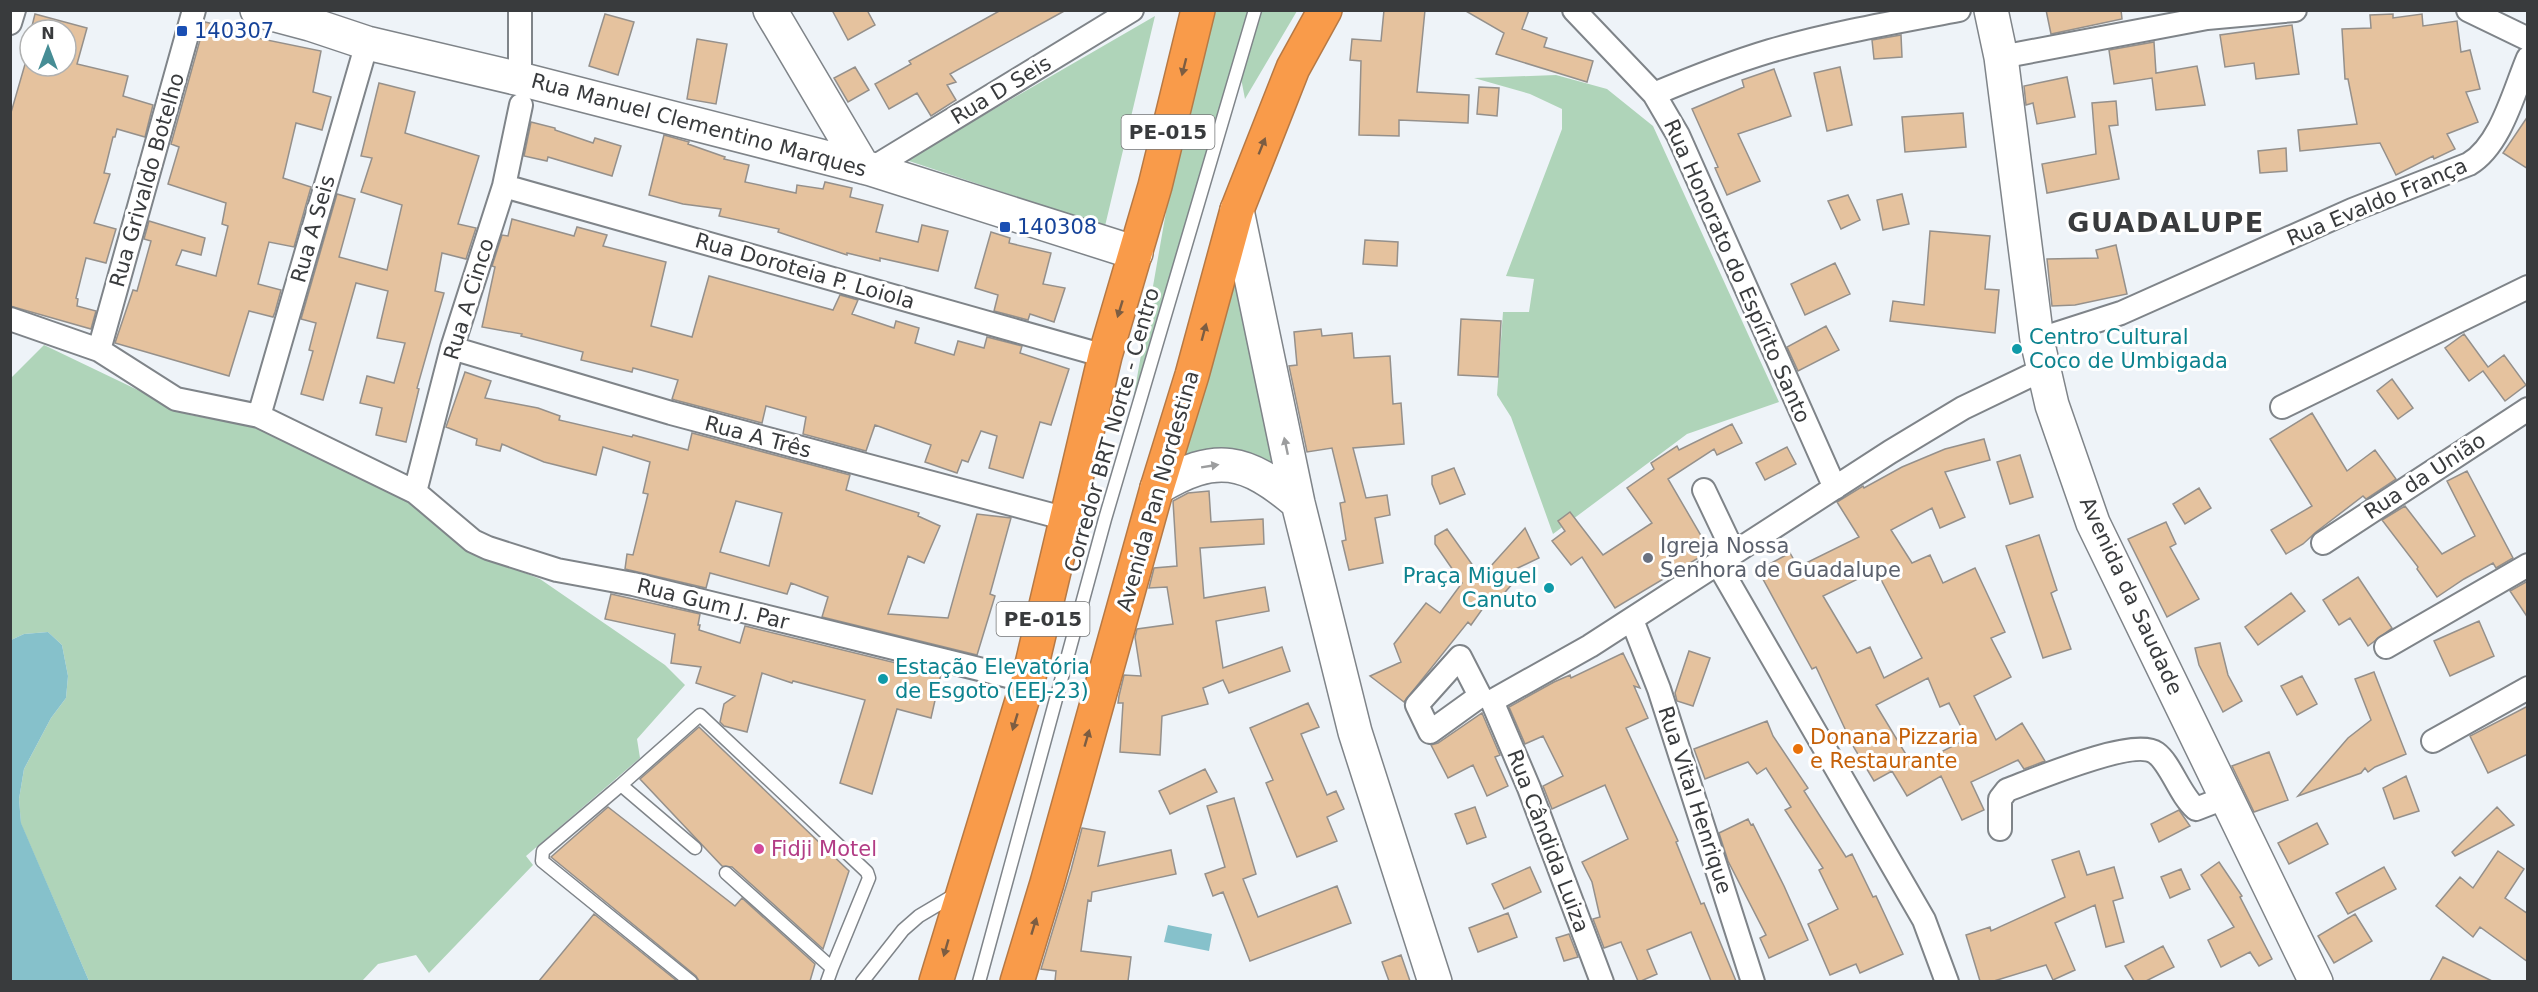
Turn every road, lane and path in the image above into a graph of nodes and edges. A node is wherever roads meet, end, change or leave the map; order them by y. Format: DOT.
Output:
graph roads {
  1 [pos="14,10"];
  2 [pos="194,10"];
  3 [pos="257,10"];
  4 [pos="520,10"];
  5 [pos="1132,10"];
  6 [pos="1198,10"];
  7 [pos="1255,10"];
  8 [pos="1325,10"];
  9 [pos="1574,10"];
  10 [pos="1959,10"];
  11 [pos="1991,10"];
  12 [pos="2295,10"];
  13 [pos="2468,10"];
  14 [pos="774,12"];
  15 [pos="312,17"];
  16 [pos="10,23"];
  17 [pos="2528,39"];
  18 [pos="368,43"];
  19 [pos="2001,57"];
  20 [pos="2528,57"];
  21 [pos="520,92"];
  22 [pos="1654,94"];
  23 [pos="867,168"];
  24 [pos="504,186"];
  25 [pos="1237,210"];
  26 [pos="1136,253"];
  27 [pos="2528,287"];
  28 [pos="10,319"];
  29 [pos="452,348"];
  30 [pos="99,350"];
  31 [pos="2039,355"];
  32 [pos="1106,356"];
  33 [pos="2282,407"];
  34 [pos="2528,409"];
  35 [pos="259,416"];
  36 [pos="1157,488"];
  37 [pos="1835,488"];
  38 [pos="1704,490"];
  39 [pos="415,492"];
  40 [pos="1298,503"];
  41 [pos="1067,519"];
  42 [pos="2323,543"];
  43 [pos="1726,559"];
  44 [pos="2528,565"];
  45 [pos="1632,620"];
  46 [pos="2386,647"];
  47 [pos="1028,681"];
  48 [pos="2528,688"];
  49 [pos="1492,701"];
  50 [pos="2433,741"];
  51 [pos="621,785"];
  52 [pos="2227,797"];
  53 [pos="2000,829"];
  54 [pos="695,848"];
  55 [pos="1010,862"];
  56 [pos="726,873"];
  57 [pos="963,891"];
  58 [pos="832,968"];
  59 [pos="692,981"];
  60 [pos="827,981"];
  61 [pos="862,981"];
  62 [pos="936,981"];
  63 [pos="972,981"];
  64 [pos="979,981"];
  65 [pos="1017,981"];
  66 [pos="1435,981"];
  67 [pos="1602,981"];
  68 [pos="1753,981"];
  69 [pos="1947,981"];
  70 [pos="2316,981"];
  1 -- 16 [label="street"];
  2 -- 30 [label="street, Rua Grivaldo Botelho"];
  3 -- 15 [label="street, Rua Manuel Clementino Marques"];
  4 -- 21 [label="street, Rua A Cinco"];
  5 -- 23 [label="street, Rua D Seis"];
  6 -- 26 [label="highway, PE-015, one-way"];
  7 -- 55 [label="lane, Corredor BRT Norte - Centro"];
  25 -- 8 [label="highway, Avenida Pan Nordestina / PE-015, one-way"];
  9 -- 22 [label="street, Rua Honorato do Espírito Santo"];
  10 -- 22 [label="street"];
  11 -- 19 [label="street, Avenida da Saudade"];
  12 -- 19 [label="street"];
  13 -- 17 [label="street"];
  14 -- 23 [label="street"];
  15 -- 18 [label="street, Rua Manuel Clementino Marques"];
  18 -- 21 [label="street, Rua Manuel Clementino Marques"];
  18 -- 35 [label="street, Rua A Seis"];
  19 -- 31 [label="street, Avenida da Saudade"];
  20 -- 31 [label="street, Rua Evaldo França"];
  21 -- 23 [label="street, Rua Manuel Clementino Marques"];
  21 -- 24 [label="street, Rua A Cinco"];
  22 -- 37 [label="street, Rua Honorato do Espírito Santo"];
  23 -- 26 [label="street, Rua Manuel Clementino Marques"];
  24 -- 29 [label="street, Rua A Cinco"];
  24 -- 32 [label="street, Rua Doroteia P. Loiola"];
  36 -- 25 [label="highway, Avenida Pan Nordestina / PE-015, one-way"];
  40 -- 25 [label="street, one-way"];
  26 -- 32 [label="highway, PE-015, one-way"];
  27 -- 33 [label="street"];
  28 -- 30 [label="street, Rua Gum J. Par"];
  29 -- 39 [label="street, Rua A Cinco"];
  29 -- 41 [label="street, Rua A Três"];
  30 -- 35 [label="street, Rua Gum J. Par"];
  31 -- 37 [label="street, Rua Evaldo França"];
  31 -- 52 [label="street, Avenida da Saudade"];
  32 -- 41 [label="highway, PE-015"];
  34 -- 42 [label="street, Rua da União"];
  35 -- 39 [label="street, Rua Gum J. Par"];
  36 -- 40 [label="street, one-way"];
  65 -- 36 [label="highway, Avenida Pan Nordestina / PE-015, one-way"];
  37 -- 43 [label="street, Rua Evaldo França"];
  38 -- 43 [label="street"];
  39 -- 47 [label="street, Rua Gum J. Par"];
  40 -- 66 [label="street"];
  41 -- 47 [label="highway, PE-015"];
  43 -- 45 [label="street, Rua Evaldo França"];
  43 -- 69 [label="street"];
  44 -- 46 [label="street"];
  45 -- 49 [label="street, Rua Evaldo França"];
  45 -- 68 [label="street, Rua Vital Henrique"];
  47 -- 57 [label="highway, PE-015, one-way"];
  48 -- 50 [label="street"];
  49 -- 67 [label="street, Rua Cândida Luiza"];
  51 -- 54 [label="lane"];
  51 -- 58 [label="lane"];
  51 -- 59 [label="lane"];
  52 -- 53 [label="street"];
  52 -- 70 [label="street, Avenida da Saudade"];
  55 -- 63 [label="lane"];
  55 -- 64 [label="lane"];
  56 -- 58 [label="lane"];
  57 -- 61 [label="lane"];
  57 -- 62 [label="highway, PE-015, one-way"];
  58 -- 60 [label="lane"];
}
